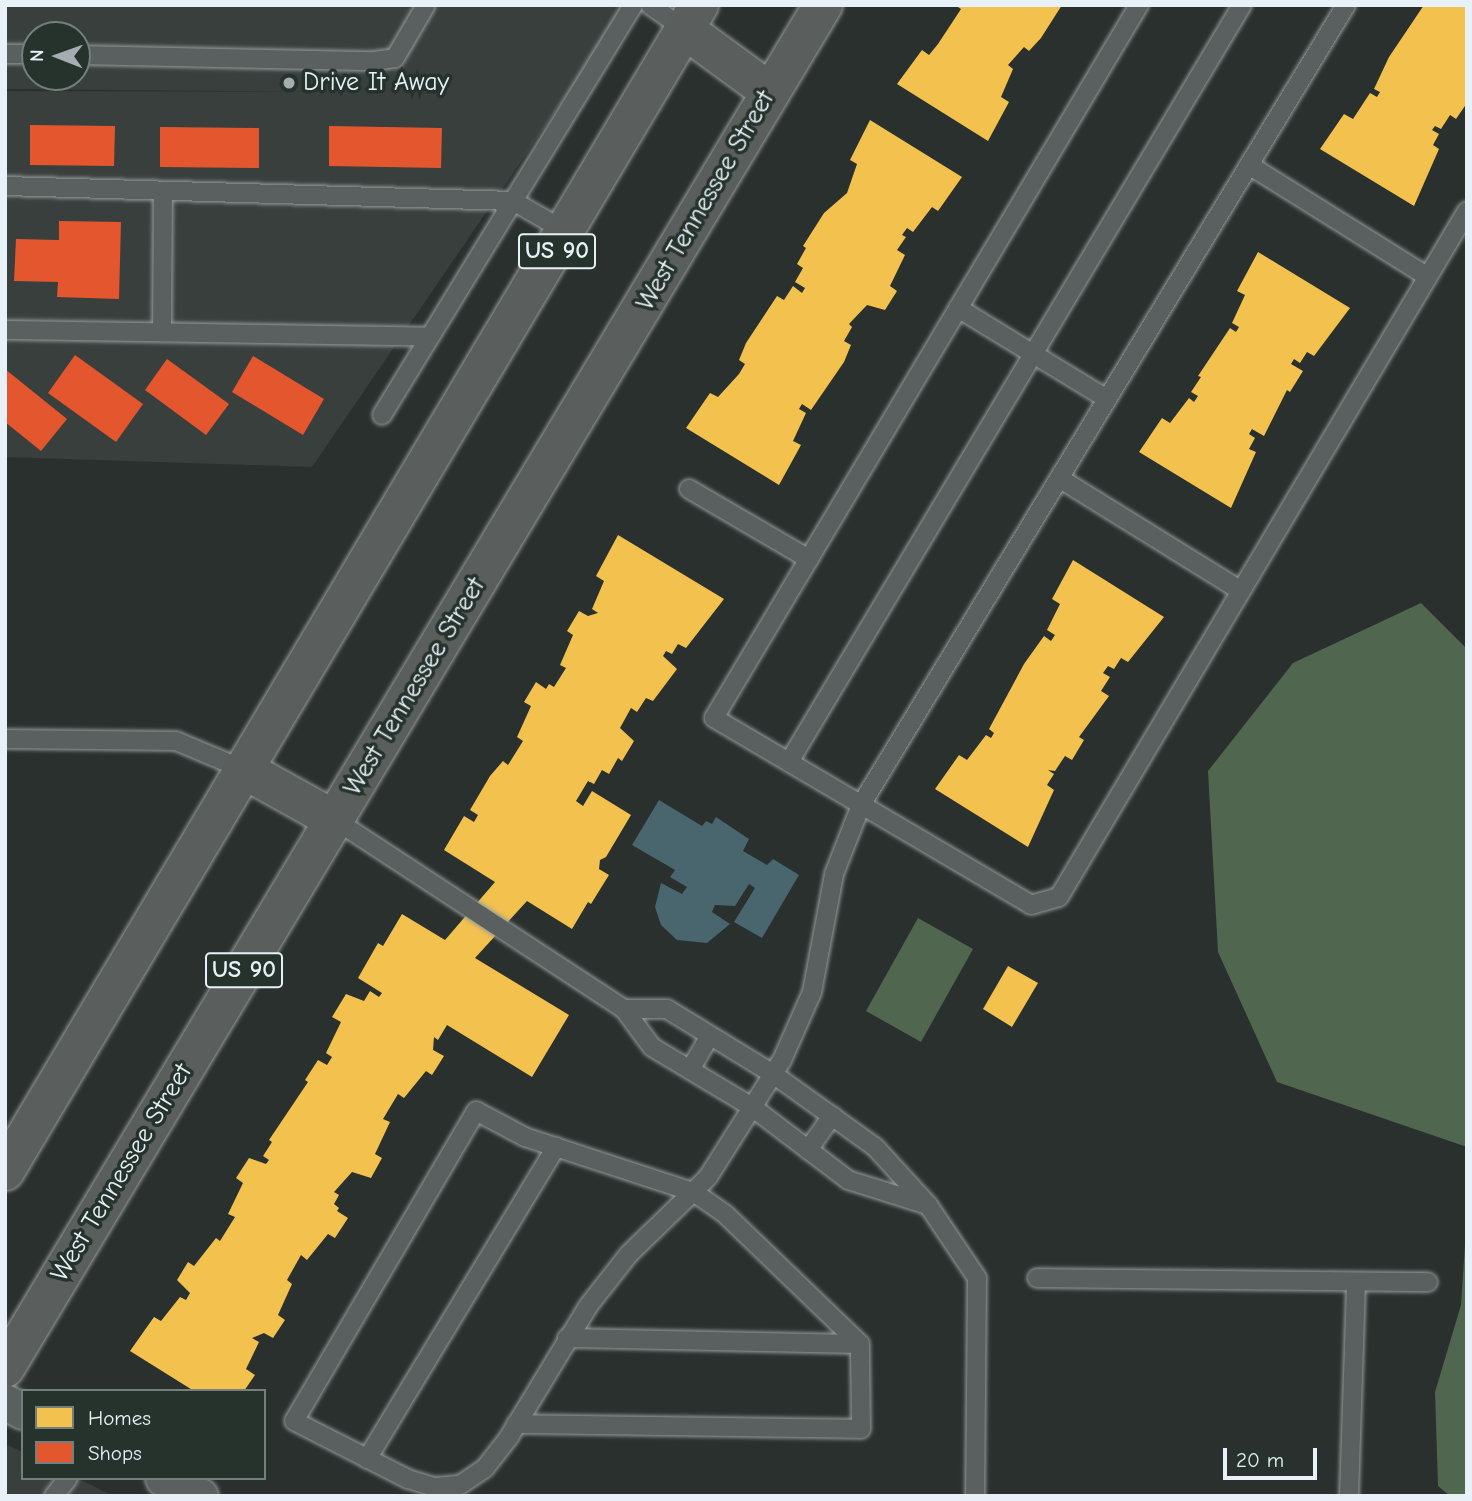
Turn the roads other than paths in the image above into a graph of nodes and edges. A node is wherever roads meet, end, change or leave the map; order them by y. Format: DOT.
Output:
graph roads {
  1 [pos="426,5"];
  2 [pos="633,5"];
  3 [pos="649,5"];
  4 [pos="823,5"];
  5 [pos="1139,5"];
  6 [pos="1242,5"];
  7 [pos="1346,5"];
  8 [pos="692,17"];
  9 [pos="91,55"];
  10 [pos="770,92"];
  11 [pos="1249,165"];
  12 [pos="5,186"];
  13 [pos="163,191"];
  14 [pos="513,201"];
  15 [pos="1467,211"];
  16 [pos="568,233"];
  17 [pos="1428,276"];
  18 [pos="958,309"];
  19 [pos="5,330"];
  20 [pos="162,332"];
  21 [pos="430,337"];
  22 [pos="1033,354"];
  23 [pos="1107,399"];
  24 [pos="382,415"];
  25 [pos="1059,478"];
  26 [pos="689,489"];
  27 [pos="809,559"];
  28 [pos="1241,591"];
  29 [pos="5,739"];
  30 [pos="789,762"];
  31 [pos="245,769"];
  32 [pos="861,805"];
  33 [pos="335,820"];
  34 [pos="624,1009"];
  35 [pos="710,1036"];
  36 [pos="690,1070"];
  37 [pos="772,1074"];
  38 [pos="752,1107"];
  39 [pos="832,1116"];
  40 [pos="556,1147"];
  41 [pos="808,1150"];
  42 [pos="5,1171"];
  43 [pos="693,1192"];
  44 [pos="928,1205"];
  45 [pos="1037,1278"];
  46 [pos="1356,1282"];
  47 [pos="1428,1282"];
  48 [pos="567,1338"];
  49 [pos="860,1344"];
  50 [pos="5,1368"];
  51 [pos="5,1402"];
  52 [pos="21,1410"];
  53 [pos="516,1424"];
  54 [pos="367,1459"];
  55 [pos="66,1480"];
  56 [pos="167,1480"];
  57 [pos="54,1496"];
  58 [pos="200,1496"];
  59 [pos="975,1496"];
  60 [pos="1349,1496"];
  1 -- 9 [label="lane"];
  2 -- 14 [label="lane"];
  3 -- 8 [label="lane"];
  4 -- 10 [label="main road, West Tennessee Street / US 90"];
  5 -- 18 [label="lane"];
  6 -- 22 [label="lane"];
  7 -- 11 [label="lane"];
  8 -- 10 [label="main road"];
  8 -- 16 [label="main road, US 90"];
  10 -- 33 [label="main road, West Tennessee Street / US 90"];
  11 -- 17 [label="lane"];
  11 -- 23 [label="lane"];
  12 -- 13 [label="lane"];
  13 -- 14 [label="lane"];
  13 -- 20 [label="lane"];
  14 -- 16 [label="lane"];
  14 -- 21 [label="lane"];
  15 -- 17 [label="lane"];
  16 -- 31 [label="main road, US 90"];
  17 -- 28 [label="lane"];
  18 -- 22 [label="lane"];
  18 -- 27 [label="lane"];
  19 -- 20 [label="lane"];
  20 -- 21 [label="lane"];
  21 -- 24 [label="lane"];
  22 -- 23 [label="lane"];
  22 -- 30 [label="lane"];
  23 -- 25 [label="lane"];
  25 -- 28 [label="lane"];
  25 -- 32 [label="lane"];
  26 -- 27 [label="lane"];
  27 -- 30 [label="lane"];
  28 -- 32 [label="lane"];
  29 -- 31 [label="lane"];
  30 -- 32 [label="lane"];
  31 -- 33 [label="main road"];
  31 -- 42 [label="main road, US 90"];
  32 -- 37 [label="lane"];
  33 -- 34 [label="lane"];
  33 -- 50 [label="main road, West Tennessee Street / US 90"];
  34 -- 35 [label="lane"];
  34 -- 36 [label="lane"];
  35 -- 36 [label="lane"];
  35 -- 37 [label="lane"];
  36 -- 38 [label="lane"];
  37 -- 38 [label="lane"];
  37 -- 39 [label="lane"];
  38 -- 41 [label="lane"];
  38 -- 43 [label="lane"];
  39 -- 41 [label="lane"];
  39 -- 44 [label="lane"];
  40 -- 43 [label="lane"];
  40 -- 54 [label="lane"];
  40 -- 54 [label="lane"];
  41 -- 44 [label="lane"];
  43 -- 48 [label="lane"];
  43 -- 49 [label="lane"];
  44 -- 59 [label="lane"];
  45 -- 46 [label="lane"];
  46 -- 47 [label="lane"];
  46 -- 60 [label="lane"];
  48 -- 49 [label="lane"];
  48 -- 53 [label="lane"];
  49 -- 53 [label="lane"];
  51 -- 52 [label="street"];
  53 -- 54 [label="lane"];
  55 -- 57 [label="lane"];
  56 -- 58 [label="street"];
}
